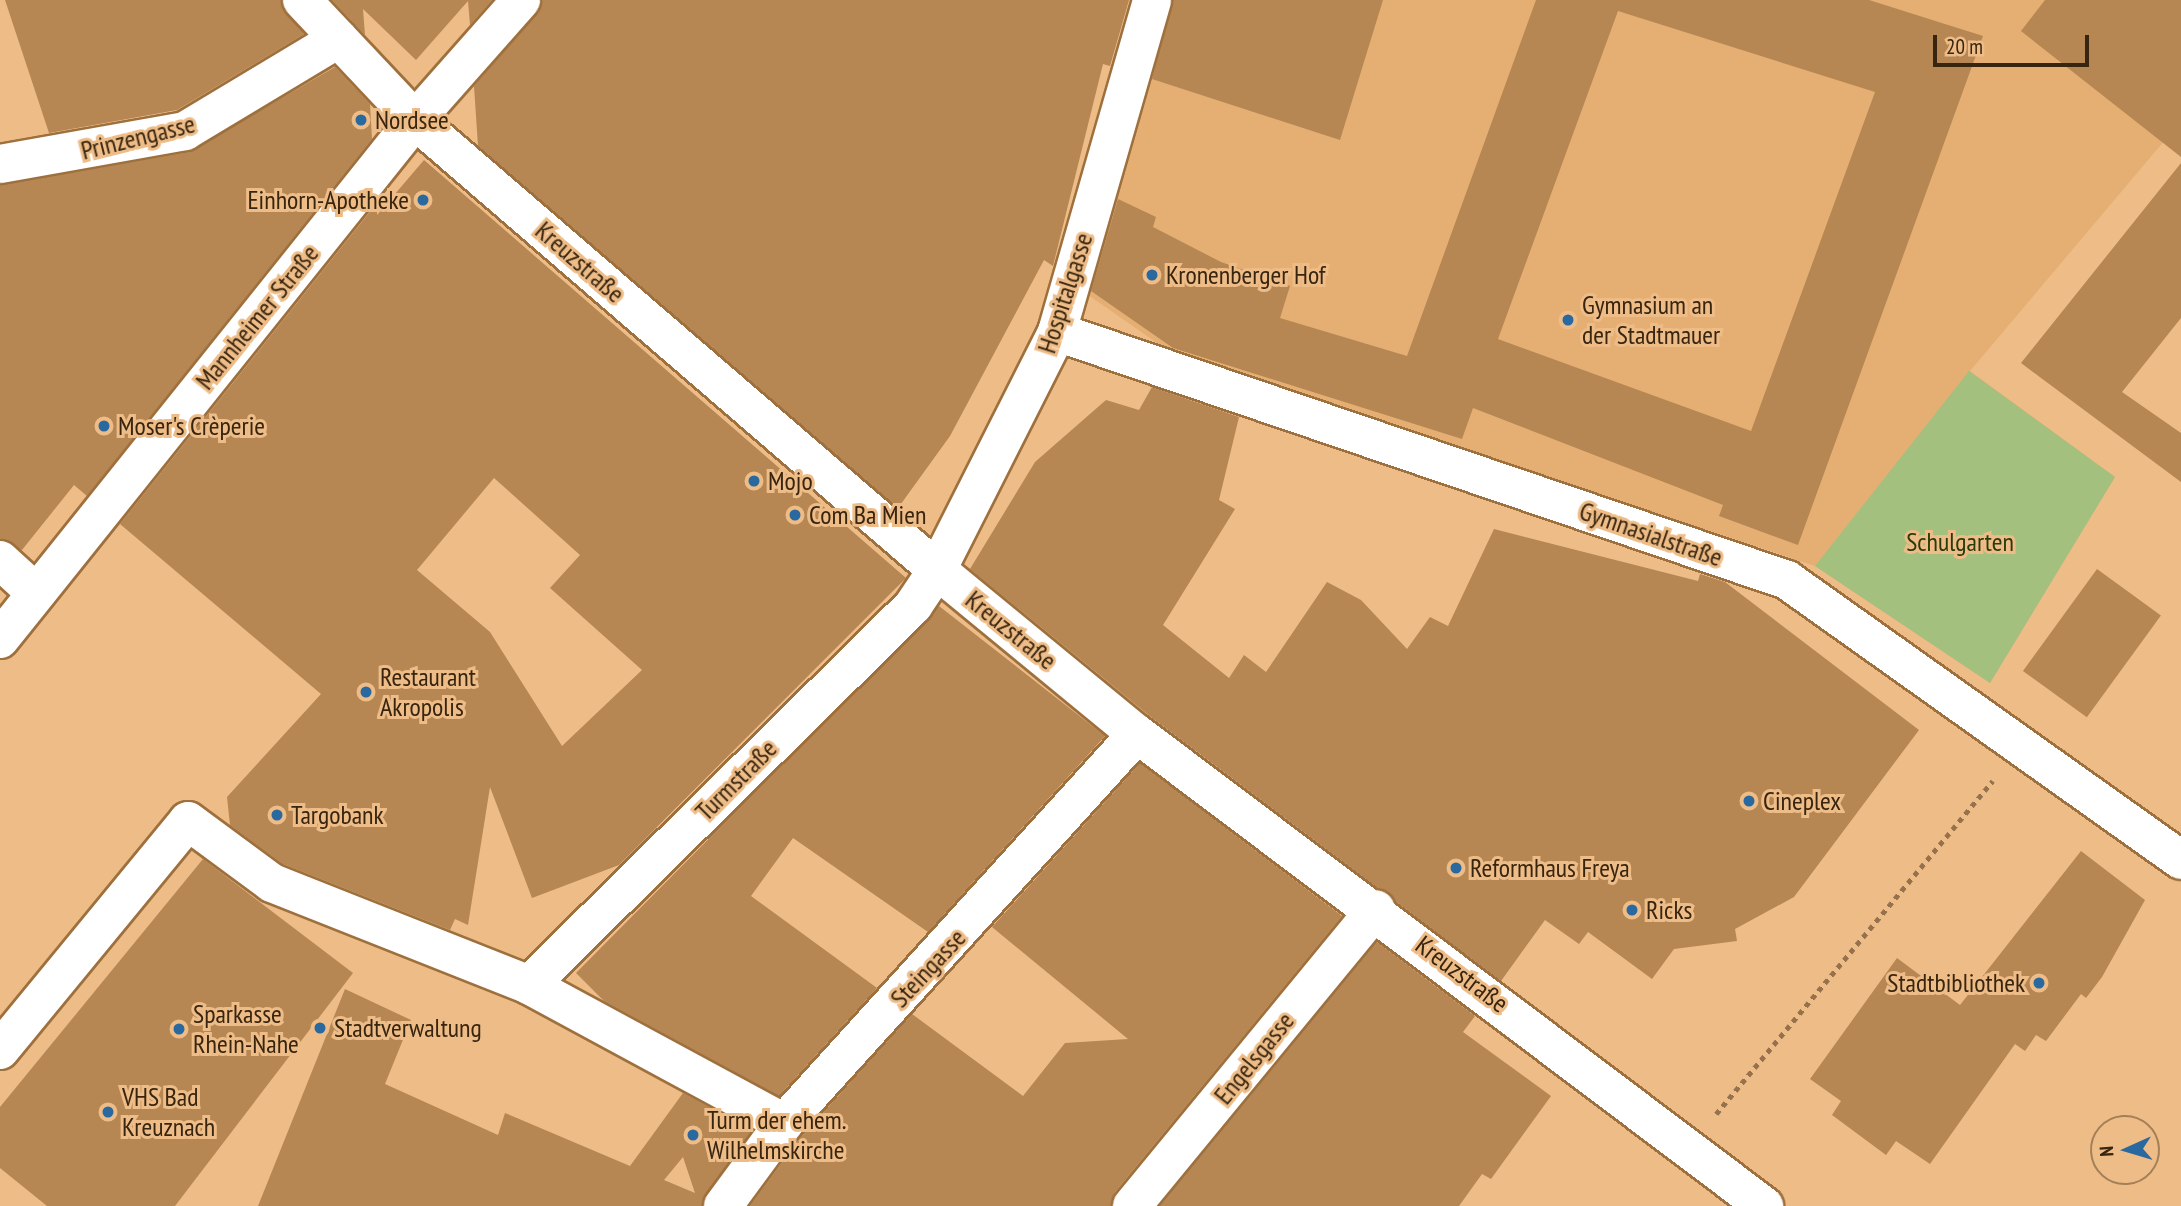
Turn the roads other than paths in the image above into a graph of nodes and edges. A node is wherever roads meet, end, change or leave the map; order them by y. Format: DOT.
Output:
graph roads {
  1 [pos="302,0"];
  2 [pos="521,0"];
  3 [pos="1152,0"];
  4 [pos="338,39"];
  5 [pos="415,120"];
  6 [pos="0,164"];
  7 [pos="1057,332"];
  8 [pos="0,560"];
  9 [pos="937,570"];
  10 [pos="36,593"];
  11 [pos="0,639"];
  12 [pos="1138,734"];
  13 [pos="2181,860"];
  14 [pos="1376,909"];
  15 [pos="529,985"];
  16 [pos="0,1050"];
  17 [pos="784,1123"];
  18 [pos="723,1206"];
  19 [pos="1132,1206"];
  20 [pos="1764,1206"];
  1 -- 4 [label="street, Kreuzstraße"];
  2 -- 5 [label="street, Mannheimer Straße"];
  3 -- 7 [label="street, Hospitalgasse"];
  4 -- 5 [label="street, Kreuzstraße"];
  4 -- 6 [label="street, Prinzengasse"];
  5 -- 9 [label="street, Kreuzstraße"];
  5 -- 10 [label="street, Mannheimer Straße"];
  7 -- 9 [label="street, Hospitalgasse"];
  7 -- 13 [label="street, Gymnasialstraße"];
  8 -- 10 [label="street"];
  9 -- 12 [label="street, Kreuzstraße"];
  9 -- 15 [label="street, Turmstraße"];
  10 -- 11 [label="street, Mannheimer Straße"];
  12 -- 14 [label="street, Kreuzstraße"];
  12 -- 17 [label="street, Steingasse"];
  14 -- 19 [label="street, Engelsgasse"];
  14 -- 20 [label="street, Kreuzstraße"];
  15 -- 16 [label="street"];
  15 -- 17 [label="street"];
  17 -- 18 [label="street, Steingasse"];
}
